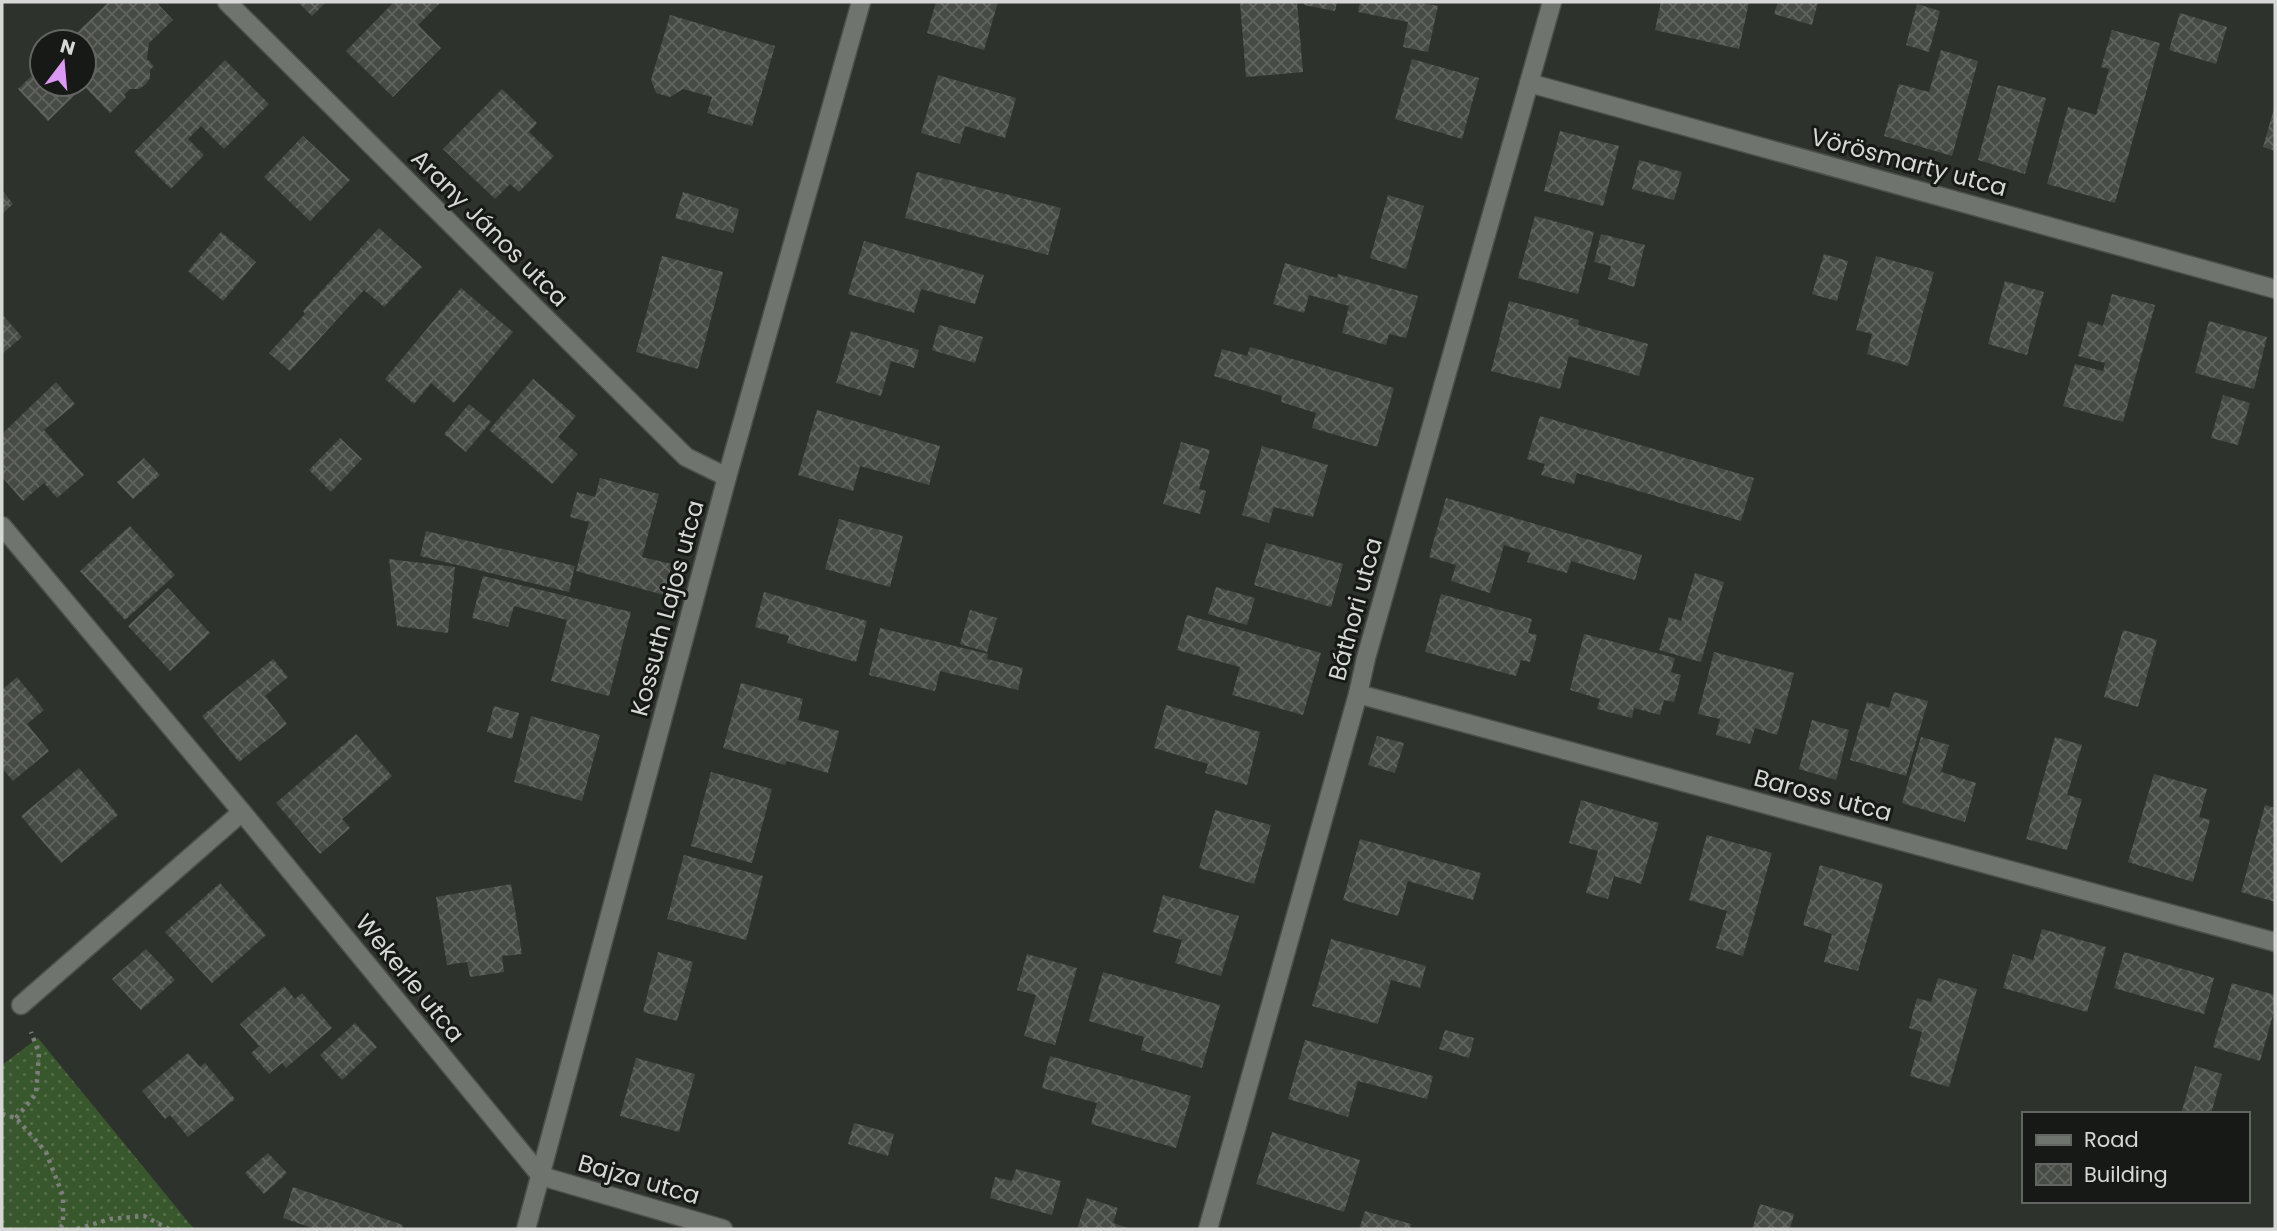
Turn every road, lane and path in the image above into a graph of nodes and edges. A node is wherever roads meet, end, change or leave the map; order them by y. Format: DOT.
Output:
graph roads {
  1 [pos="227,2"];
  2 [pos="861,2"];
  3 [pos="1552,2"];
  4 [pos="1529,83"];
  5 [pos="2275,289"];
  6 [pos="727,477"];
  7 [pos="2,526"];
  8 [pos="1358,694"];
  9 [pos="242,812"];
  10 [pos="2275,942"];
  11 [pos="21,1005"];
  12 [pos="2,1114"];
  13 [pos="16,1118"];
  14 [pos="541,1176"];
  15 [pos="60,1229"];
  16 [pos="77,1229"];
  17 [pos="170,1229"];
  18 [pos="526,1229"];
  19 [pos="723,1229"];
  20 [pos="1208,1229"];
  1 -- 6 [label="street, Arany János utca"];
  2 -- 6 [label="street, Kossuth Lajos utca"];
  3 -- 4 [label="street, Báthori utca"];
  4 -- 5 [label="street, Vörösmarty utca"];
  4 -- 8 [label="street, Báthori utca"];
  6 -- 14 [label="street, Kossuth Lajos utca"];
  7 -- 9 [label="street, Wekerle utca"];
  8 -- 10 [label="street, Baross utca"];
  8 -- 20 [label="street, Báthori utca"];
  9 -- 11 [label="street"];
  9 -- 14 [label="street, Wekerle utca"];
  11 -- 13 [label="path"];
  12 -- 13 [label="path"];
  13 -- 15 [label="path"];
  14 -- 18 [label="street, Kossuth Lajos utca"];
  14 -- 19 [label="street, Bajza utca"];
  16 -- 17 [label="path"];
}
